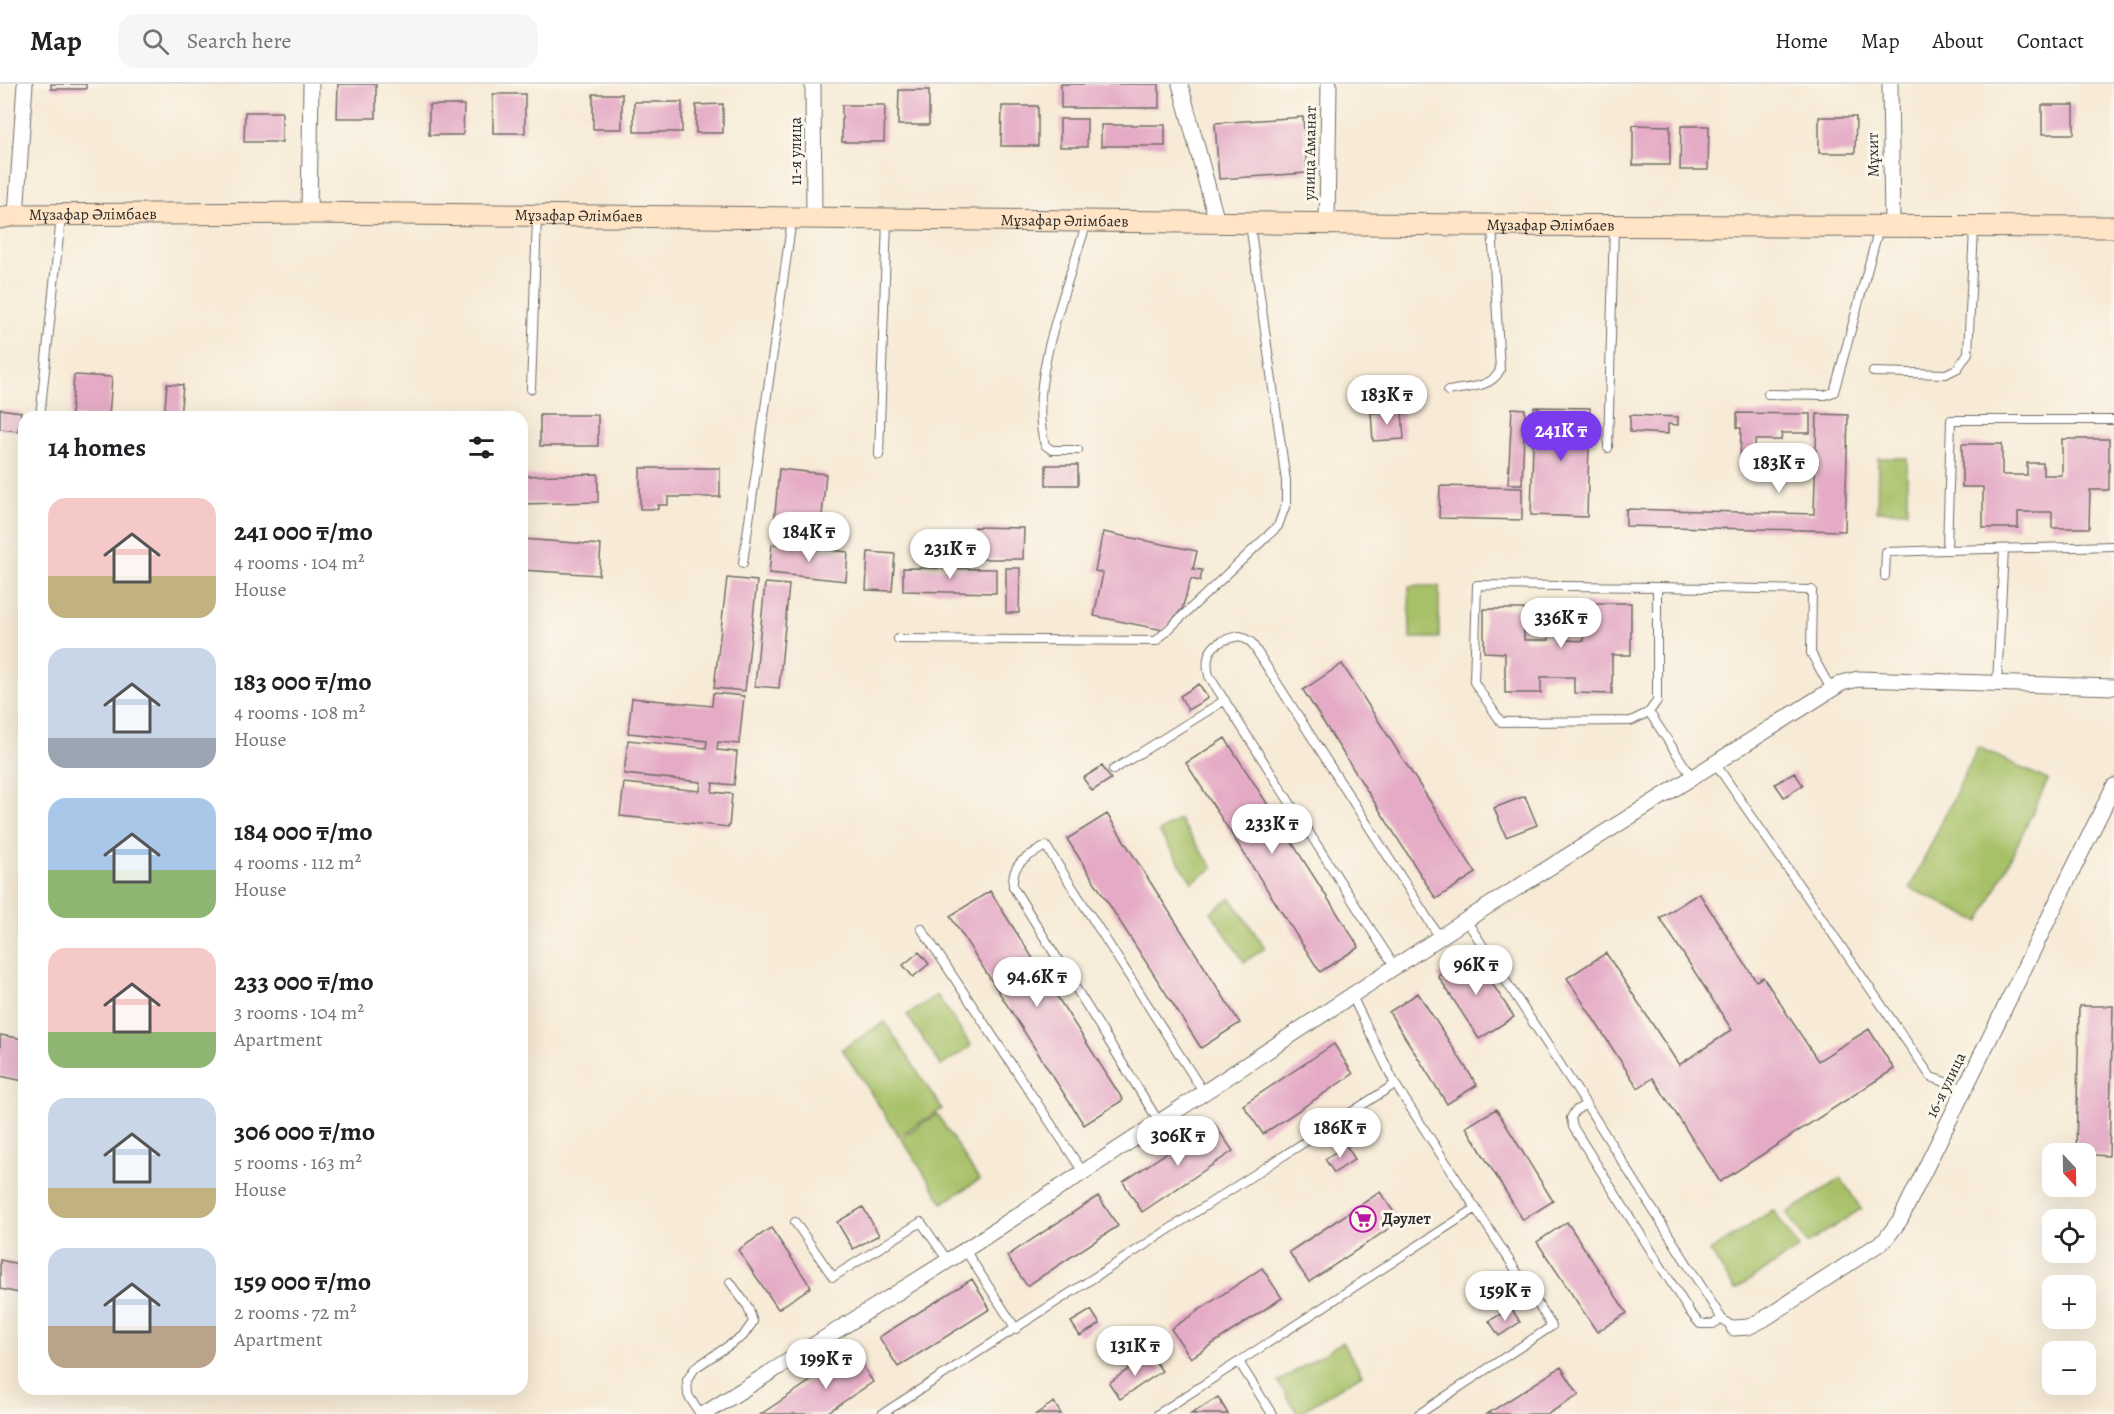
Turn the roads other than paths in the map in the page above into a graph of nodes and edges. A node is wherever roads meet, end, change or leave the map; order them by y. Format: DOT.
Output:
graph roads {
  1 [pos="25,84"];
  2 [pos="310,84"];
  3 [pos="813,84"];
  4 [pos="1180,84"];
  5 [pos="1329,84"];
  6 [pos="1890,84"];
  7 [pos="309,213"];
  8 [pos="61,215"];
  9 [pos="537,215"];
  10 [pos="8,217"];
  11 [pos="792,217"];
  12 [pos="814,218"];
  13 [pos="887,219"];
  14 [pos="1088,221"];
  15 [pos="1217,222"];
  16 [pos="1250,223"];
  17 [pos="1327,224"];
  18 [pos="1886,224"];
  19 [pos="1492,225"];
  20 [pos="1614,225"];
  21 [pos="1974,225"];
  22 [pos="2114,227"];
  23 [pos="1873,372"];
  24 [pos="531,389"];
  25 [pos="1448,391"];
  26 [pos="1768,394"];
  27 [pos="41,411"];
  28 [pos="2114,420"];
  29 [pos="1608,448"];
  30 [pos="1078,450"];
  31 [pos="879,455"];
  32 [pos="2114,546"];
  33 [pos="1947,550"];
  34 [pos="2004,550"];
  35 [pos="743,563"];
  36 [pos="1885,576"];
  37 [pos="1657,587"];
  38 [pos="898,639"];
  39 [pos="1997,683"];
  40 [pos="2114,687"];
  41 [pos="1832,689"];
  42 [pos="1225,700"];
  43 [pos="1649,712"];
  44 [pos="1715,763"];
  45 [pos="1113,770"];
  46 [pos="1692,777"];
  47 [pos="2114,786"];
  48 [pos="1466,920"];
  49 [pos="921,928"];
  50 [pos="1440,938"];
  51 [pos="1395,967"];
  52 [pos="1352,996"];
  53 [pos="1395,1084"];
  54 [pos="1964,1089"];
  55 [pos="1204,1093"];
  56 [pos="1586,1104"];
  57 [pos="1159,1122"];
  58 [pos="1083,1172"];
  59 [pos="1476,1208"];
  60 [pos="795,1222"];
  61 [pos="965,1250"];
  62 [pos="948,1261"];
  63 [pos="730,1282"];
  64 [pos="1722,1319"];
  65 [pos="1734,1328"];
  66 [pos="1016,1329"];
  67 [pos="1239,1362"];
  68 [pos="702,1414"];
  69 [pos="882,1414"];
  70 [pos="1158,1414"];
  71 [pos="1272,1414"];
  72 [pos="1419,1414"];
  1 -- 10 [label="street"];
  2 -- 7 [label="street"];
  3 -- 12 [label="street, 11-я улица"];
  4 -- 15 [label="street"];
  5 -- 17 [label="street, улица Аманат"];
  6 -- 18 [label="street, Мұхит"];
  7 -- 8 [label="street, Мұзафар Әлімбаев"];
  7 -- 9 [label="street, Мұзафар Әлімбаев"];
  8 -- 10 [label="street, Мұзафар Әлімбаев"];
  8 -- 27 [label="lane"];
  9 -- 11 [label="street, Мұзафар Әлімбаев"];
  9 -- 24 [label="lane"];
  11 -- 12 [label="street, Мұзафар Әлімбаев"];
  11 -- 35 [label="lane"];
  12 -- 13 [label="street, Мұзафар Әлімбаев"];
  13 -- 14 [label="street, Мұзафар Әлімбаев"];
  13 -- 31 [label="lane"];
  14 -- 15 [label="street, Мұзафар Әлімбаев"];
  14 -- 30 [label="lane"];
  15 -- 16 [label="street, Мұзафар Әлімбаев"];
  16 -- 17 [label="street, Мұзафар Әлімбаев"];
  16 -- 38 [label="lane"];
  17 -- 19 [label="street, Мұзафар Әлімбаев"];
  18 -- 20 [label="street, Мұзафар Әлімбаев"];
  18 -- 21 [label="street, Мұзафар Әлімбаев"];
  18 -- 26 [label="lane"];
  19 -- 20 [label="street, Мұзафар Әлімбаев"];
  19 -- 25 [label="lane"];
  20 -- 29 [label="lane"];
  21 -- 22 [label="street, Мұзафар Әлімбаев"];
  21 -- 23 [label="lane"];
  28 -- 33 [label="lane"];
  32 -- 34 [label="lane"];
  33 -- 34 [label="lane"];
  33 -- 36 [label="lane"];
  34 -- 39 [label="lane"];
  37 -- 41 [label="lane"];
  37 -- 43 [label="lane"];
  37 -- 43 [label="lane"];
  39 -- 40 [label="street"];
  39 -- 41 [label="street"];
  41 -- 44 [label="street"];
  42 -- 45 [label="lane"];
  42 -- 50 [label="lane"];
  42 -- 51 [label="lane"];
  43 -- 46 [label="lane"];
  44 -- 46 [label="street"];
  44 -- 54 [label="lane"];
  46 -- 48 [label="street"];
  47 -- 54 [label="street, 16-я улица"];
  48 -- 50 [label="street"];
  48 -- 56 [label="lane"];
  49 -- 58 [label="lane"];
  50 -- 51 [label="street"];
  51 -- 52 [label="street"];
  52 -- 53 [label="lane"];
  52 -- 55 [label="street"];
  53 -- 59 [label="lane"];
  53 -- 66 [label="lane"];
  54 -- 65 [label="street, 16-я улица"];
  55 -- 57 [label="street"];
  55 -- 57 [label="lane"];
  56 -- 64 [label="lane"];
  56 -- 64 [label="lane"];
  57 -- 58 [label="street"];
  58 -- 61 [label="street"];
  59 -- 67 [label="lane"];
  59 -- 72 [label="lane"];
  60 -- 62 [label="lane"];
  61 -- 62 [label="street"];
  61 -- 66 [label="lane"];
  62 -- 68 [label="street"];
  63 -- 68 [label="lane"];
  64 -- 65 [label="lane"];
  66 -- 69 [label="lane"];
  67 -- 70 [label="lane"];
  67 -- 71 [label="lane"];
}
